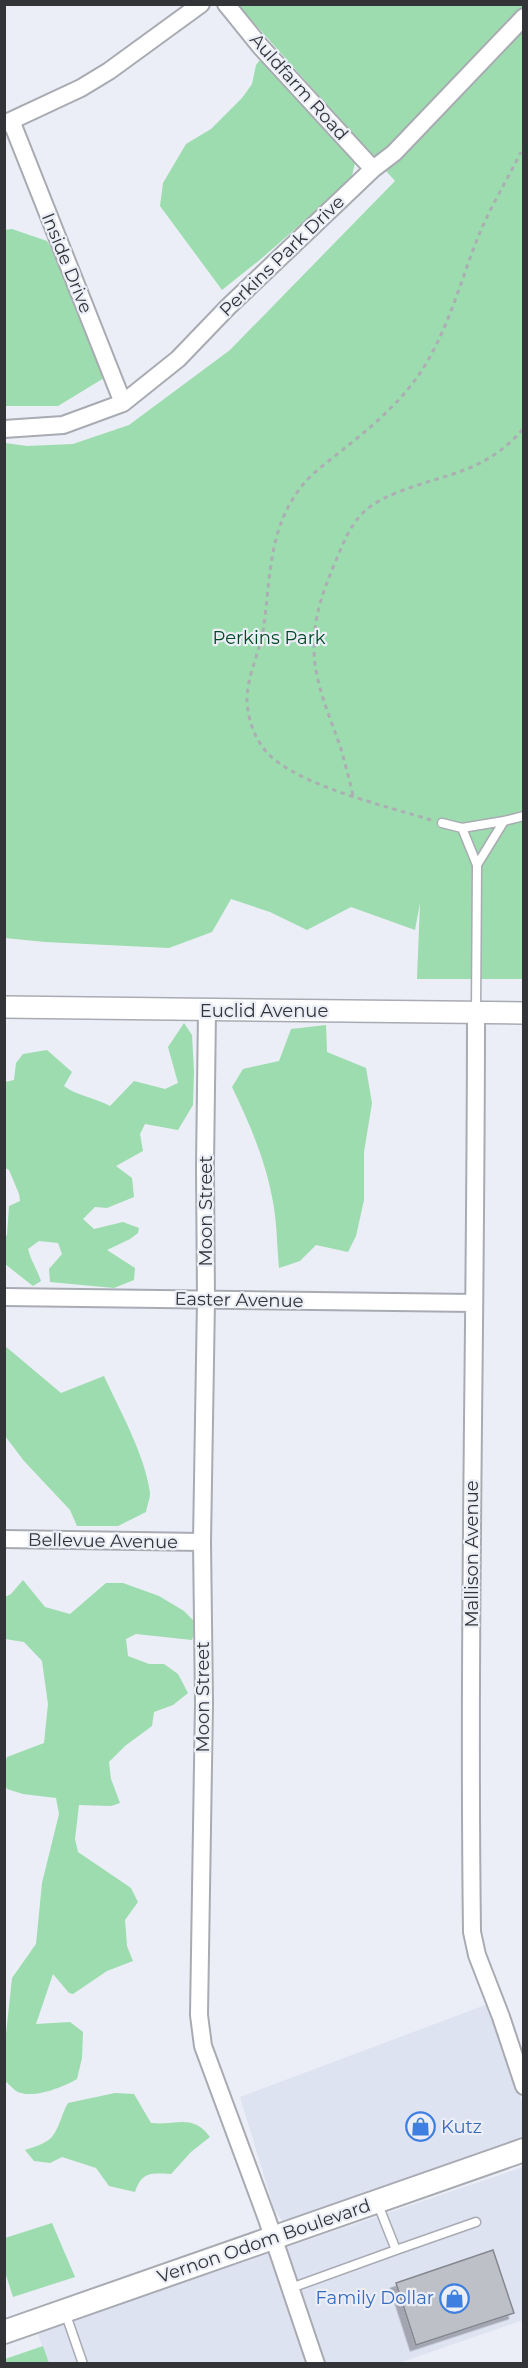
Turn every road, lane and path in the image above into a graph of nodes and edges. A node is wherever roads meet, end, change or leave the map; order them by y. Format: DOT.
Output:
graph roads {
  1 [pos="201,4"];
  2 [pos="226,4"];
  3 [pos="524,17"];
  4 [pos="8,124"];
  5 [pos="521,152"];
  6 [pos="373,169"];
  7 [pos="123,403"];
  8 [pos="524,428"];
  9 [pos="4,429"];
  10 [pos="353,795"];
  11 [pos="524,816"];
  12 [pos="504,821"];
  13 [pos="441,823"];
  14 [pos="462,828"];
  15 [pos="477,865"];
  16 [pos="4,1007"];
  17 [pos="207,1010"];
  18 [pos="476,1013"];
  19 [pos="524,1013"];
  20 [pos="4,1297"];
  21 [pos="206,1300"];
  22 [pos="474,1303"];
  23 [pos="4,1539"];
  24 [pos="202,1542"];
  25 [pos="524,2086"];
  26 [pos="524,2150"];
  27 [pos="377,2202"];
  28 [pos="476,2222"];
  29 [pos="274,2238"];
  30 [pos="396,2250"];
  31 [pos="291,2288"];
  32 [pos="64,2311"];
  33 [pos="4,2332"];
  34 [pos="83,2364"];
  35 [pos="316,2364"];
  1 -- 4 [label="street"];
  2 -- 6 [label="street, Auldfarm Road"];
  3 -- 6 [label="street, Perkins Park Drive"];
  4 -- 7 [label="street, Inside Drive"];
  5 -- 10 [label="path"];
  6 -- 7 [label="street, Perkins Park Drive"];
  7 -- 9 [label="street, Perkins Park Drive"];
  8 -- 10 [label="path"];
  10 -- 13 [label="path"];
  11 -- 12 [label="lane"];
  12 -- 14 [label="lane"];
  12 -- 15 [label="lane"];
  13 -- 14 [label="lane"];
  14 -- 15 [label="lane"];
  15 -- 18 [label="lane"];
  16 -- 17 [label="street, Euclid Avenue"];
  17 -- 18 [label="street, Euclid Avenue"];
  17 -- 21 [label="street, Moon Street"];
  18 -- 19 [label="street, Euclid Avenue"];
  18 -- 22 [label="street, Mallison Avenue"];
  20 -- 21 [label="street, Easter Avenue"];
  21 -- 22 [label="street, Easter Avenue"];
  21 -- 24 [label="street, Moon Street"];
  22 -- 25 [label="street, Mallison Avenue"];
  23 -- 24 [label="street, Bellevue Avenue"];
  24 -- 29 [label="street, Moon Street"];
  26 -- 27 [label="main road, Vernon Odom Boulevard"];
  27 -- 29 [label="main road, Vernon Odom Boulevard"];
  27 -- 30 [label="lane"];
  28 -- 30 [label="lane"];
  29 -- 31 [label="street, Moon Street"];
  29 -- 32 [label="main road, Vernon Odom Boulevard"];
  30 -- 31 [label="lane"];
  31 -- 35 [label="street, Moon Street"];
  32 -- 33 [label="main road, Vernon Odom Boulevard"];
  32 -- 34 [label="lane"];
}
